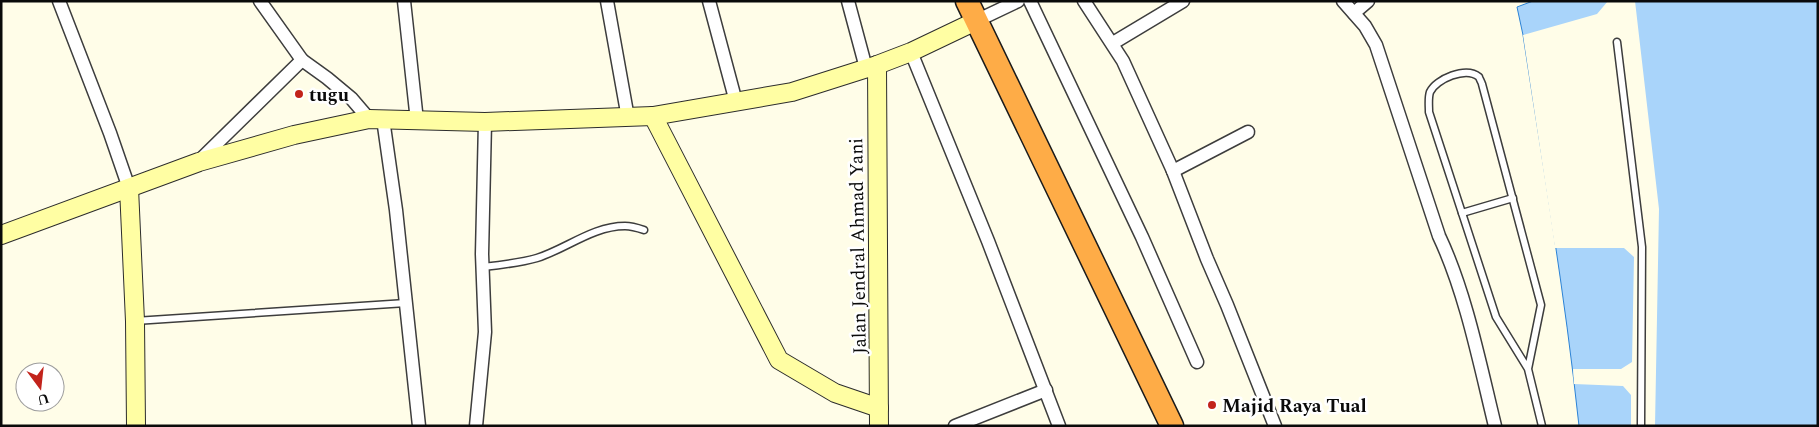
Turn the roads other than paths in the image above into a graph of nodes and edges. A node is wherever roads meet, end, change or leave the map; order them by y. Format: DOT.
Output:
graph roads {
  1 [pos="59,1"];
  2 [pos="260,1"];
  3 [pos="404,1"];
  4 [pos="607,1"];
  5 [pos="709,1"];
  6 [pos="848,1"];
  7 [pos="1018,1"];
  8 [pos="1030,1"];
  9 [pos="1084,1"];
  10 [pos="1182,1"];
  11 [pos="1343,1"];
  12 [pos="1368,1"];
  13 [pos="972,11"];
  14 [pos="1354,13"];
  15 [pos="1617,42"];
  16 [pos="1113,43"];
  17 [pos="911,52"];
  18 [pos="302,60"];
  19 [pos="872,67"];
  20 [pos="736,102"];
  21 [pos="653,116"];
  22 [pos="628,118"];
  23 [pos="376,119"];
  24 [pos="417,121"];
  25 [pos="485,122"];
  26 [pos="1248,132"];
  27 [pos="198,162"];
  28 [pos="1173,171"];
  29 [pos="129,188"];
  30 [pos="1513,198"];
  31 [pos="1462,214"];
  32 [pos="644,230"];
  33 [pos="1,235"];
  34 [pos="483,267"];
  35 [pos="406,303"];
  36 [pos="136,321"];
  37 [pos="1197,362"];
  38 [pos="1528,370"];
  39 [pos="1046,390"];
  40 [pos="879,417"];
  41 [pos="136,426"];
  42 [pos="420,426"];
  43 [pos="476,426"];
  44 [pos="955,426"];
  45 [pos="1059,426"];
  46 [pos="1172,426"];
  47 [pos="1276,426"];
  48 [pos="1495,426"];
  49 [pos="1542,426"];
  50 [pos="1641,426"];
  1 -- 29 [label="street"];
  2 -- 18 [label="street"];
  3 -- 24 [label="street"];
  4 -- 22 [label="street"];
  5 -- 20 [label="street"];
  6 -- 19 [label="street"];
  7 -- 13 [label="street"];
  8 -- 37 [label="street"];
  9 -- 16 [label="street"];
  10 -- 16 [label="street"];
  11 -- 14 [label="street"];
  12 -- 14 [label="street"];
  13 -- 17 [label="street"];
  13 -- 46 [label="highway"];
  14 -- 48 [label="street"];
  15 -- 50 [label="lane"];
  16 -- 28 [label="street"];
  17 -- 19 [label="street"];
  17 -- 39 [label="street"];
  18 -- 23 [label="street"];
  18 -- 27 [label="street"];
  19 -- 20 [label="street"];
  19 -- 40 [label="street, Jalan Jendral Ahmad Yani"];
  20 -- 21 [label="street"];
  21 -- 22 [label="street"];
  21 -- 40 [label="street"];
  22 -- 25 [label="street"];
  23 -- 24 [label="street"];
  23 -- 27 [label="street"];
  23 -- 35 [label="street"];
  24 -- 25 [label="street"];
  25 -- 34 [label="street"];
  26 -- 28 [label="street"];
  27 -- 29 [label="street"];
  28 -- 47 [label="street"];
  29 -- 33 [label="street"];
  29 -- 36 [label="street"];
  30 -- 31 [label="lane"];
  30 -- 31 [label="lane"];
  30 -- 38 [label="lane"];
  31 -- 38 [label="lane"];
  32 -- 34 [label="lane"];
  34 -- 43 [label="street"];
  35 -- 36 [label="lane"];
  35 -- 42 [label="street"];
  36 -- 41 [label="street"];
  38 -- 49 [label="lane"];
  39 -- 44 [label="street"];
  39 -- 45 [label="street"];
}
